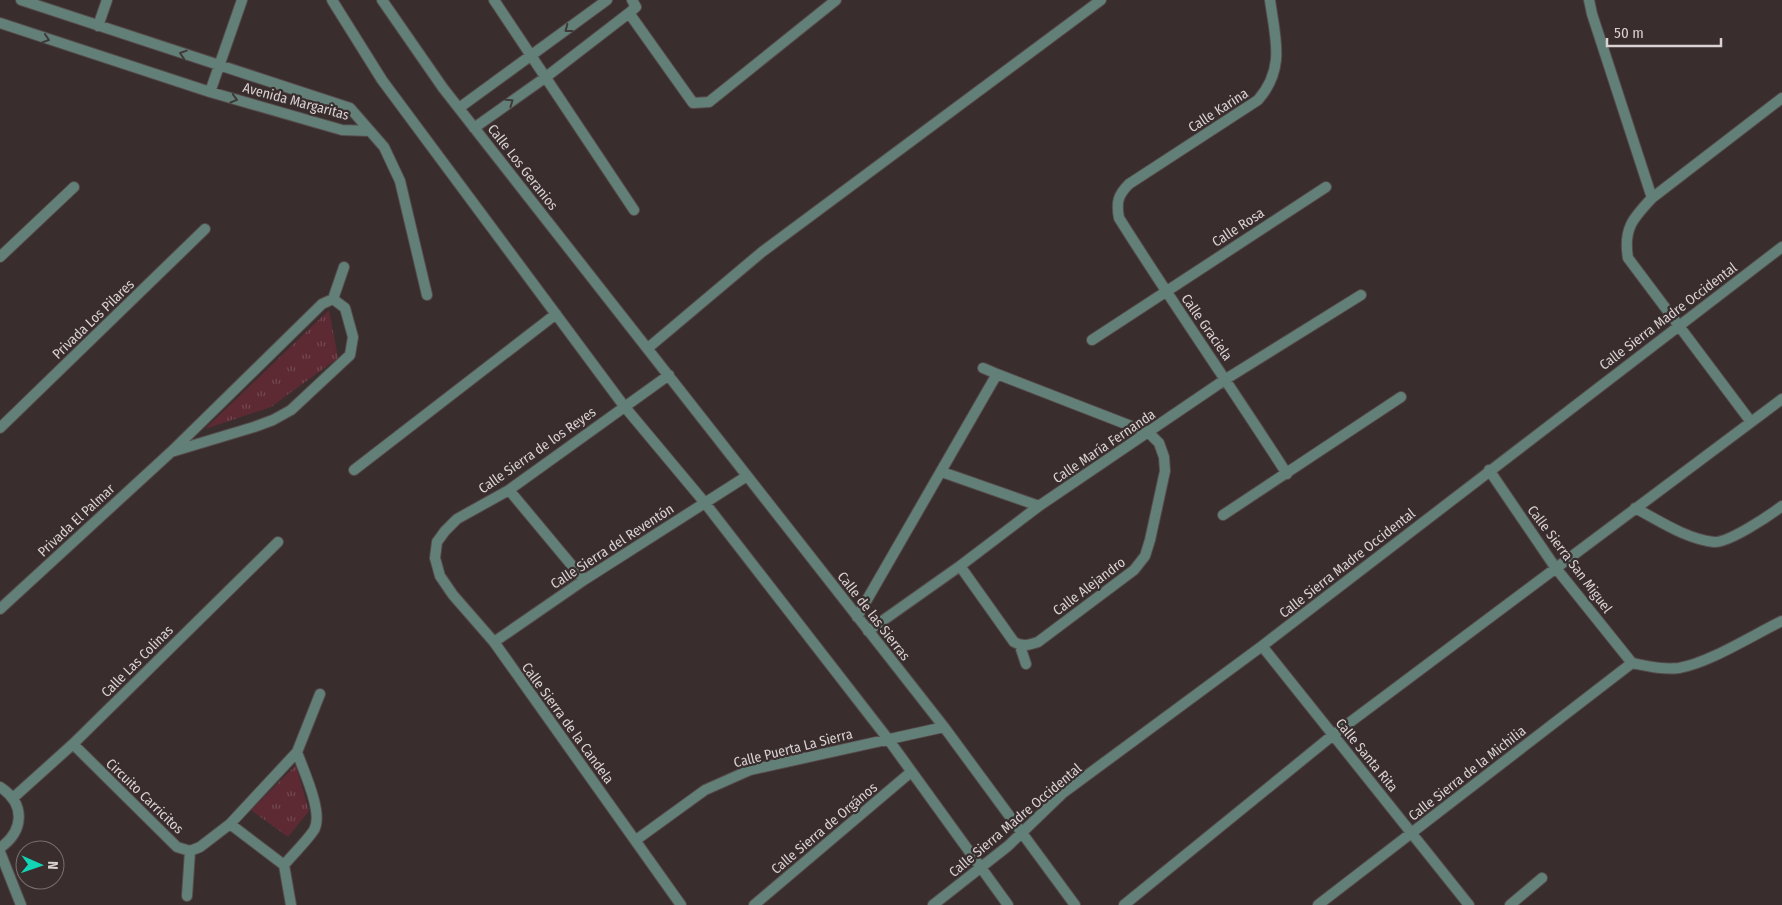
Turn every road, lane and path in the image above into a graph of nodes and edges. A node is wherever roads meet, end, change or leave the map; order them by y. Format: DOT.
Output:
graph roads {
  1 [pos="21,0"];
  2 [pos="107,0"];
  3 [pos="242,0"];
  4 [pos="332,0"];
  5 [pos="382,0"];
  6 [pos="494,0"];
  7 [pos="607,0"];
  8 [pos="836,0"];
  9 [pos="1101,0"];
  10 [pos="1270,0"];
  11 [pos="1589,0"];
  12 [pos="635,1"];
  13 [pos="630,14"];
  14 [pos="0,23"];
  15 [pos="98,26"];
  16 [pos="532,56"];
  17 [pos="219,66"];
  18 [pos="546,77"];
  19 [pos="210,92"];
  20 [pos="1782,98"];
  21 [pos="459,108"];
  22 [pos="474,128"];
  23 [pos="370,131"];
  24 [pos="1129,184"];
  25 [pos="1326,186"];
  26 [pos="74,187"];
  27 [pos="1652,198"];
  28 [pos="634,210"];
  29 [pos="206,230"];
  30 [pos="1782,247"];
  31 [pos="0,257"];
  32 [pos="344,267"];
  33 [pos="1165,291"];
  34 [pos="1361,294"];
  35 [pos="427,295"];
  36 [pos="333,299"];
  37 [pos="556,314"];
  38 [pos="1678,327"];
  39 [pos="1092,340"];
  40 [pos="648,348"];
  41 [pos="983,368"];
  42 [pos="998,374"];
  43 [pos="669,375"];
  44 [pos="1226,379"];
  45 [pos="1401,397"];
  46 [pos="1782,399"];
  47 [pos="624,406"];
  48 [pos="1751,422"];
  49 [pos="0,428"];
  50 [pos="1149,433"];
  51 [pos="171,452"];
  52 [pos="354,470"];
  53 [pos="1489,470"];
  54 [pos="942,472"];
  55 [pos="1287,474"];
  56 [pos="747,476"];
  57 [pos="509,490"];
  58 [pos="705,503"];
  59 [pos="1039,506"];
  60 [pos="1782,506"];
  61 [pos="1636,508"];
  62 [pos="1223,515"];
  63 [pos="278,542"];
  64 [pos="435,558"];
  65 [pos="960,566"];
  66 [pos="1555,567"];
  67 [pos="584,580"];
  68 [pos="0,609"];
  69 [pos="857,617"];
  70 [pos="1782,621"];
  71 [pos="868,631"];
  72 [pos="494,642"];
  73 [pos="1020,646"];
  74 [pos="1262,646"];
  75 [pos="1632,663"];
  76 [pos="1026,664"];
  77 [pos="320,694"];
  78 [pos="944,727"];
  79 [pos="1333,735"];
  80 [pos="888,739"];
  81 [pos="73,744"];
  82 [pos="297,752"];
  83 [pos="911,772"];
  84 [pos="0,787"];
  85 [pos="13,798"];
  86 [pos="230,824"];
  87 [pos="1021,834"];
  88 [pos="1412,834"];
  89 [pos="636,840"];
  90 [pos="0,848"];
  91 [pos="190,851"];
  92 [pos="0,852"];
  93 [pos="284,865"];
  94 [pos="980,870"];
  95 [pos="1542,878"];
  96 [pos="187,896"];
  97 [pos="21,905"];
  98 [pos="291,905"];
  99 [pos="681,905"];
  100 [pos="754,905"];
  101 [pos="933,905"];
  102 [pos="1008,905"];
  103 [pos="1075,905"];
  104 [pos="1124,905"];
  105 [pos="1318,905"];
  106 [pos="1469,905"];
  107 [pos="1510,905"];
  1 -- 15 [label="street, Avenida Margaritas"];
  2 -- 15 [label="street"];
  3 -- 17 [label="street"];
  4 -- 37 [label="street"];
  5 -- 21 [label="street, Calle Los Geranios"];
  6 -- 16 [label="street"];
  7 -- 16 [label="street, one-way"];
  8 -- 13 [label="street"];
  9 -- 40 [label="street"];
  10 -- 24 [label="street, Calle Karina"];
  11 -- 27 [label="street"];
  12 -- 13 [label="street"];
  13 -- 18 [label="street"];
  14 -- 19 [label="street, Avenida Margaritas, one-way"];
  17 -- 15 [label="street, Avenida Margaritas, one-way"];
  16 -- 18 [label="street"];
  16 -- 21 [label="street"];
  17 -- 19 [label="street"];
  17 -- 23 [label="street, Avenida Margaritas"];
  22 -- 18 [label="street, one-way"];
  18 -- 28 [label="street"];
  19 -- 23 [label="street, Avenida Margaritas, one-way"];
  20 -- 27 [label="street"];
  21 -- 22 [label="street, Calle Los Geranios"];
  22 -- 40 [label="street, Calle Los Geranios"];
  23 -- 35 [label="street"];
  24 -- 33 [label="street, Calle Graciela"];
  25 -- 33 [label="street, Calle Rosa"];
  26 -- 31 [label="street"];
  27 -- 38 [label="street"];
  29 -- 49 [label="street, Privada Los Pilares"];
  30 -- 38 [label="street, Calle Sierra Madre Occidental"];
  32 -- 36 [label="street"];
  33 -- 39 [label="street, Calle Rosa"];
  33 -- 44 [label="street, Calle Graciela"];
  34 -- 44 [label="street, Calle María Fernanda"];
  36 -- 51 [label="street, Privada El Palmar"];
  36 -- 51 [label="street, Privada El Palmar"];
  37 -- 47 [label="street"];
  37 -- 52 [label="street"];
  38 -- 48 [label="street"];
  38 -- 53 [label="street, Calle Sierra Madre Occidental"];
  40 -- 43 [label="street, Calle de las Sierras"];
  41 -- 42 [label="street"];
  42 -- 50 [label="street"];
  42 -- 54 [label="street"];
  43 -- 47 [label="street, Calle Sierra de los Reyes"];
  43 -- 56 [label="street, Calle de las Sierras"];
  44 -- 50 [label="street, Calle María Fernanda"];
  44 -- 55 [label="street, Calle Graciela"];
  45 -- 55 [label="street"];
  46 -- 48 [label="street"];
  47 -- 57 [label="street, Calle Sierra de los Reyes"];
  47 -- 58 [label="street"];
  48 -- 61 [label="street"];
  50 -- 59 [label="street, Calle María Fernanda"];
  50 -- 73 [label="street, Calle Alejandro"];
  51 -- 68 [label="street, Privada El Palmar"];
  53 -- 66 [label="street, Calle Sierra San Miguel"];
  53 -- 74 [label="street, Calle Sierra Madre Occidental"];
  54 -- 59 [label="street"];
  54 -- 69 [label="street"];
  55 -- 62 [label="street"];
  56 -- 58 [label="street, Calle Sierra del Reventón"];
  56 -- 69 [label="street, Calle de las Sierras"];
  57 -- 64 [label="street, Calle Sierra de los Reyes"];
  57 -- 67 [label="street"];
  58 -- 67 [label="street, Calle Sierra del Reventón"];
  58 -- 80 [label="street"];
  59 -- 65 [label="street, Calle María Fernanda"];
  60 -- 61 [label="street"];
  61 -- 66 [label="street"];
  63 -- 81 [label="street, Calle Las Colinas"];
  64 -- 72 [label="street, Calle Sierra de la Candela"];
  65 -- 71 [label="street, Calle María Fernanda"];
  65 -- 73 [label="street"];
  66 -- 75 [label="street, Calle Sierra San Miguel"];
  66 -- 79 [label="street"];
  67 -- 72 [label="street, Calle Sierra del Reventón"];
  69 -- 71 [label="street, Calle de las Sierras"];
  70 -- 75 [label="street"];
  71 -- 78 [label="street, Calle de las Sierras"];
  72 -- 89 [label="street, Calle Sierra de la Candela"];
  73 -- 76 [label="street"];
  74 -- 79 [label="street, Calle Santa Rita"];
  74 -- 87 [label="street, Calle Sierra Madre Occidental"];
  75 -- 88 [label="street, Calle Sierra de la Michilia"];
  77 -- 82 [label="street"];
  78 -- 80 [label="street, Calle Puerta La Sierra"];
  78 -- 87 [label="street, Calle de las Sierras"];
  79 -- 88 [label="street, Calle Santa Rita"];
  79 -- 104 [label="street"];
  80 -- 83 [label="street"];
  80 -- 89 [label="street, Calle Puerta La Sierra"];
  81 -- 85 [label="street, Calle Las Colinas"];
  81 -- 91 [label="street, Circuito Carricitos"];
  82 -- 86 [label="street"];
  82 -- 93 [label="street"];
  83 -- 94 [label="street"];
  83 -- 100 [label="street, Calle Sierra de Orgános"];
  84 -- 85 [label="street"];
  85 -- 90 [label="street"];
  86 -- 91 [label="street"];
  86 -- 93 [label="street"];
  87 -- 94 [label="street, Calle Sierra Madre Occidental"];
  87 -- 103 [label="street, Calle de las Sierras"];
  88 -- 105 [label="street, Calle Sierra de la Michilia"];
  88 -- 106 [label="street, Calle Santa Rita"];
  89 -- 99 [label="street, Calle Sierra de la Candela"];
  91 -- 96 [label="street, Circuito Carricitos"];
  92 -- 97 [label="street"];
  93 -- 98 [label="street"];
  94 -- 101 [label="street, Calle Sierra Madre Occidental"];
  94 -- 102 [label="street"];
  95 -- 107 [label="street"];
}
